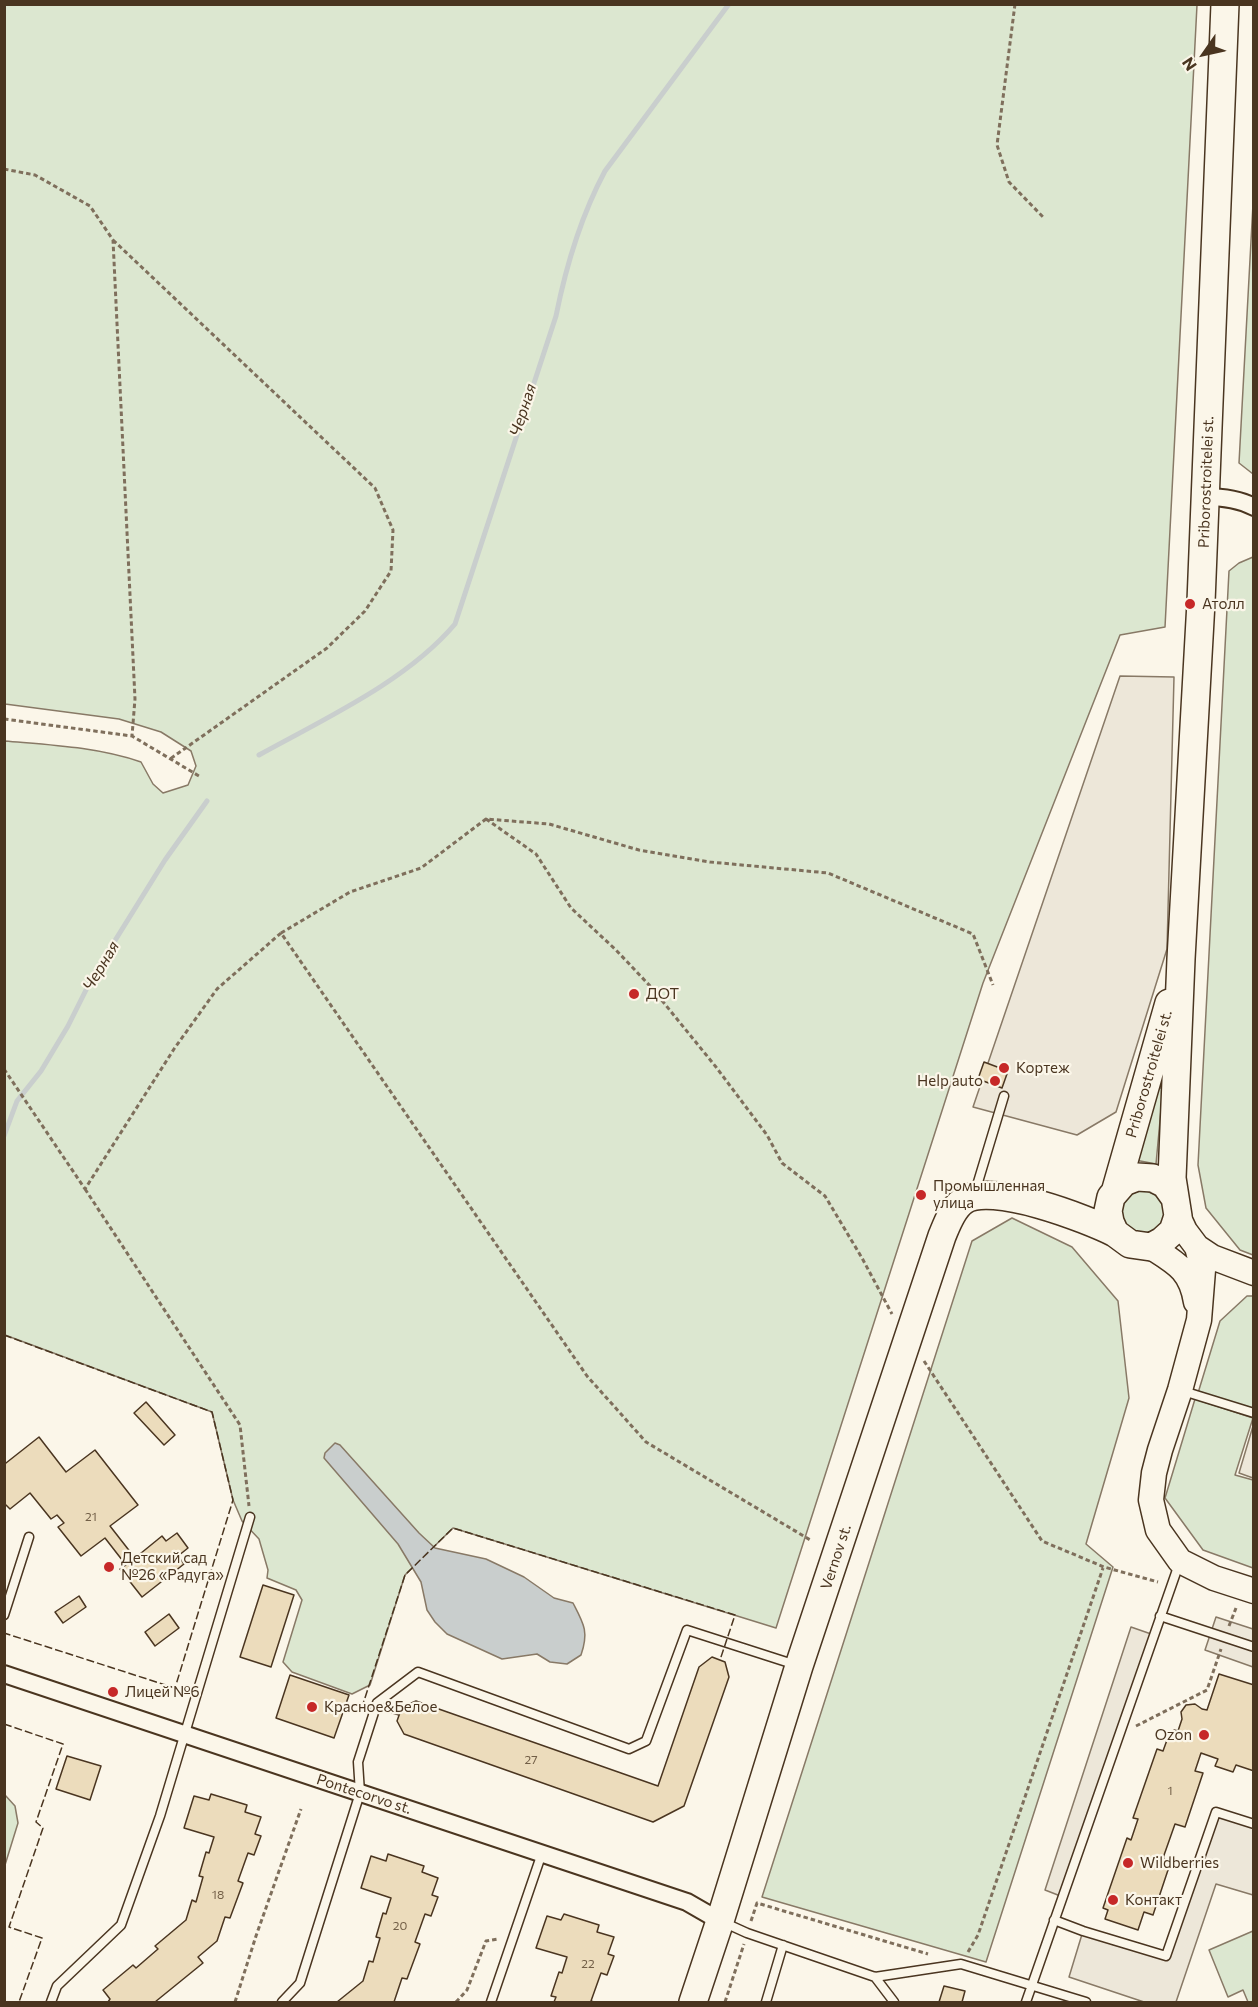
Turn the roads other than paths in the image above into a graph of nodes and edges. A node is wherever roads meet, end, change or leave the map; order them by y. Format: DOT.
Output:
graph roads {
  1 [pos="1225,4"];
  2 [pos="1205,497"];
  3 [pos="1254,507"];
  4 [pos="1181,959"];
  5 [pos="1004,1096"];
  6 [pos="1114,1193"];
  7 [pos="974,1195"];
  8 [pos="1048,1207"];
  9 [pos="1177,1207"];
  10 [pos="1115,1233"];
  11 [pos="1151,1246"];
  12 [pos="1197,1247"];
  13 [pos="1254,1273"];
  14 [pos="1199,1320"];
  15 [pos="1180,1390"];
  16 [pos="1254,1413"];
  17 [pos="250,1517"];
  18 [pos="29,1537"];
  19 [pos="1180,1561"];
  20 [pos="1254,1591"];
  21 [pos="4,1615"];
  22 [pos="1160,1616"];
  23 [pos="1254,1647"];
  24 [pos="799,1666"];
  25 [pos="4,1674"];
  26 [pos="184,1734"];
  27 [pos="360,1793"];
  28 [pos="1254,1824"];
  29 [pos="542,1853"];
  30 [pos="1054,1920"];
  31 [pos="720,1921"];
  32 [pos="783,1945"];
  33 [pos="875,1977"];
  34 [pos="1033,1985"];
  35 [pos="51,2002"];
  36 [pos="282,2002"];
  37 [pos="491,2002"];
  38 [pos="693,2002"];
  39 [pos="766,2002"];
  40 [pos="894,2002"];
  41 [pos="1026,2002"];
  42 [pos="1086,2002"];
  1 -- 2 [label="main road, Priborostroitelei st."];
  2 -- 3 [label="street"];
  2 -- 4 [label="main road, Priborostroitelei st."];
  4 -- 6 [label="main road, Priborostroitelei st."];
  4 -- 9 [label="main road, Priborostroitelei st."];
  5 -- 7 [label="lane"];
  6 -- 8 [label="main road"];
  6 -- 9 [label="main road"];
  6 -- 10 [label="main road"];
  7 -- 8 [label="main road"];
  7 -- 24 [label="main road, Vernov st."];
  8 -- 10 [label="main road"];
  9 -- 11 [label="main road"];
  9 -- 12 [label="street"];
  10 -- 11 [label="main road"];
  11 -- 14 [label="street"];
  12 -- 13 [label="street"];
  12 -- 14 [label="street"];
  14 -- 15 [label="street"];
  15 -- 16 [label="lane"];
  15 -- 19 [label="street"];
  17 -- 26 [label="lane"];
  18 -- 21 [label="lane"];
  19 -- 20 [label="street"];
  19 -- 22 [label="lane"];
  22 -- 23 [label="lane"];
  22 -- 30 [label="lane"];
  24 -- 27 [label="lane"];
  24 -- 31 [label="main road, Vernov st."];
  25 -- 26 [label="street, Pontecorvo st."];
  26 -- 27 [label="street, Pontecorvo st."];
  26 -- 35 [label="lane"];
  27 -- 29 [label="street, Pontecorvo st."];
  27 -- 36 [label="lane"];
  28 -- 30 [label="lane"];
  29 -- 31 [label="street, Pontecorvo st."];
  29 -- 37 [label="lane"];
  30 -- 34 [label="lane"];
  31 -- 32 [label="lane"];
  31 -- 38 [label="main road, Vernov st."];
  32 -- 33 [label="lane"];
  32 -- 39 [label="lane"];
  33 -- 34 [label="lane"];
  33 -- 40 [label="lane"];
  34 -- 41 [label="lane"];
  34 -- 42 [label="lane"];
}
